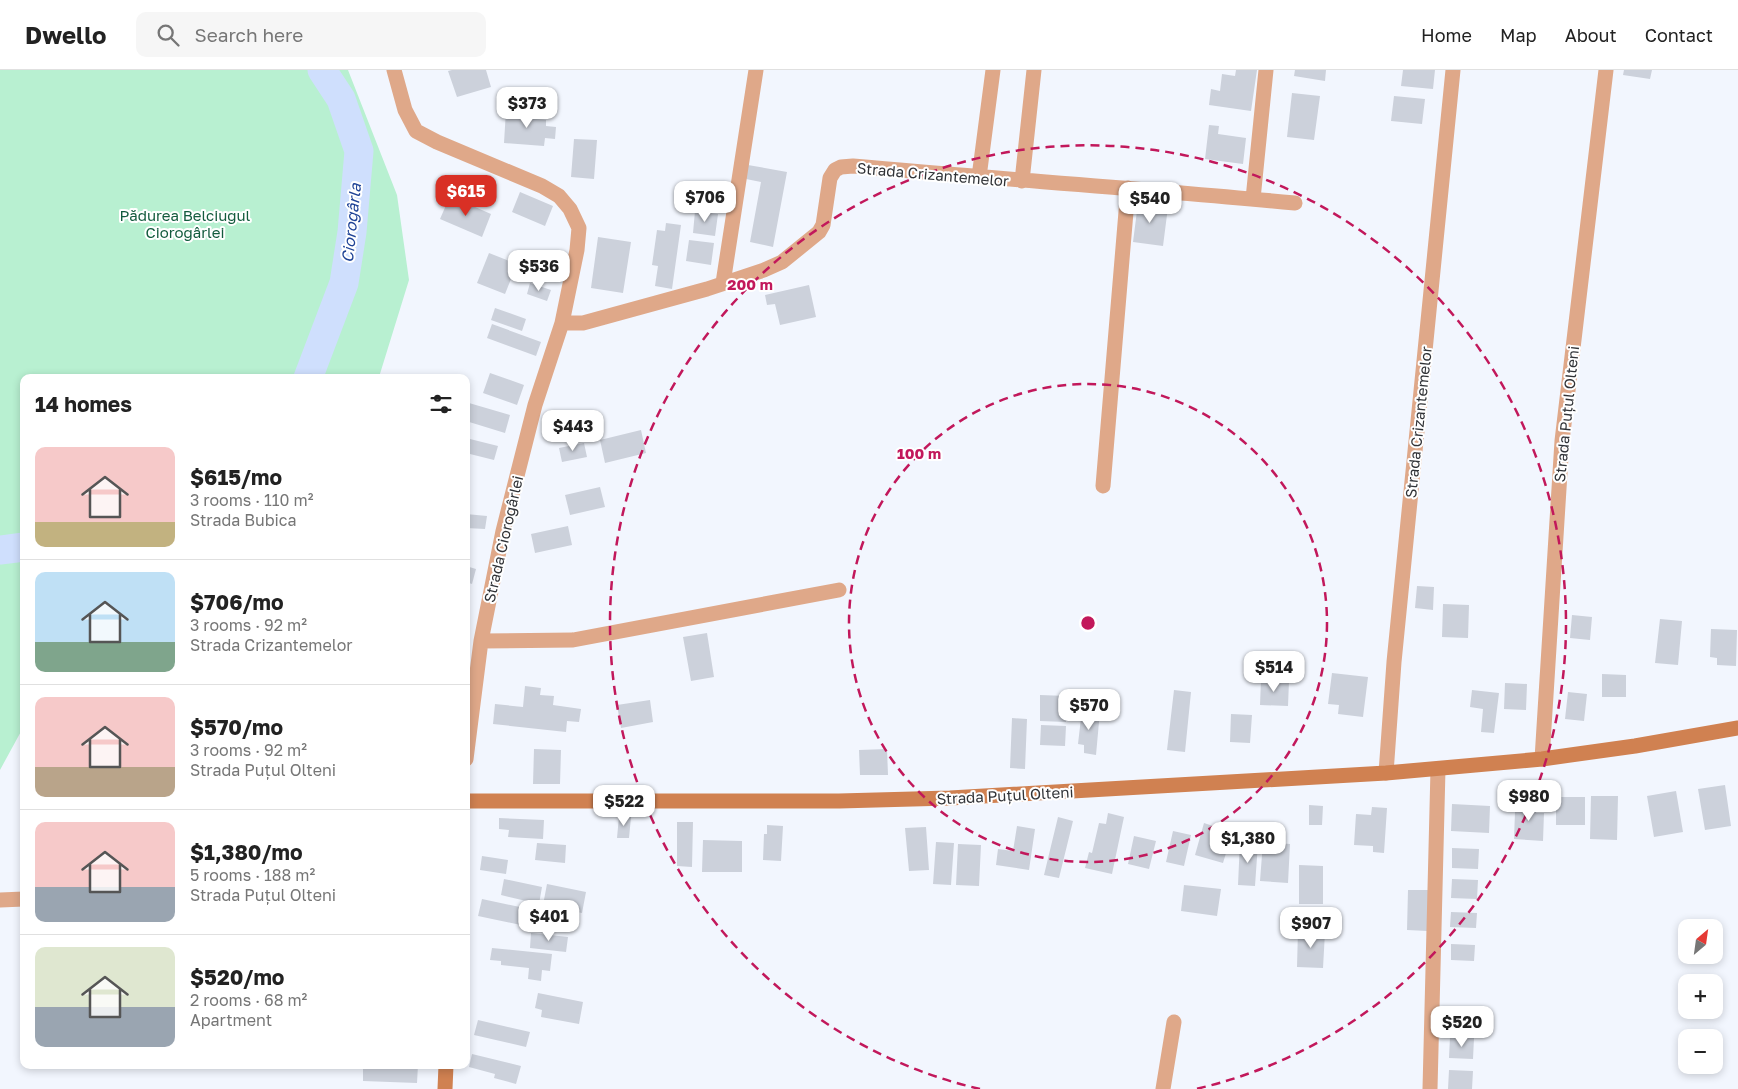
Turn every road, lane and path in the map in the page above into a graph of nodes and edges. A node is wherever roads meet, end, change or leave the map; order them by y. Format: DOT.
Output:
graph roads {
  1 [pos="394,70"];
  2 [pos="756,70"];
  3 [pos="993,70"];
  4 [pos="1034,70"];
  5 [pos="1266,70"];
  6 [pos="1453,70"];
  7 [pos="1606,70"];
  8 [pos="979,177"];
  9 [pos="1022,181"];
  10 [pos="1128,188"];
  11 [pos="1253,199"];
  12 [pos="1295,203"];
  13 [pos="723,283"];
  14 [pos="562,323"];
  15 [pos="1103,486"];
  16 [pos="839,590"];
  17 [pos="481,641"];
  18 [pos="470,728"];
  19 [pos="1738,728"];
  20 [pos="1542,759"];
  21 [pos="1438,768"];
  22 [pos="1386,773"];
  23 [pos="470,801"];
  24 [pos="20,899"];
  25 [pos="0,900"];
  26 [pos="1174,1022"];
  27 [pos="446,1069"];
  28 [pos="445,1089"];
  29 [pos="1163,1089"];
  30 [pos="1430,1089"];
  1 -- 14 [label="street, Strada Ciorogârlei"];
  2 -- 13 [label="street"];
  3 -- 8 [label="street"];
  4 -- 9 [label="street"];
  5 -- 11 [label="street"];
  6 -- 22 [label="street, Strada Crizantemelor"];
  7 -- 20 [label="street, Strada Puțul Olteni"];
  8 -- 9 [label="street, Strada Crizantemelor"];
  8 -- 13 [label="street, Strada Crizantemelor"];
  9 -- 10 [label="street, Strada Crizantemelor"];
  10 -- 11 [label="street, Strada Crizantemelor"];
  10 -- 15 [label="street"];
  11 -- 12 [label="street, Strada Crizantemelor"];
  13 -- 14 [label="street, Strada Crizantemelor"];
  14 -- 17 [label="street, Strada Ciorogârlei"];
  16 -- 17 [label="street"];
  17 -- 18 [label="street, Strada Ciorogârlei"];
  19 -- 20 [label="street, Strada Puțul Olteni"];
  20 -- 21 [label="street, Strada Puțul Olteni"];
  21 -- 22 [label="street, Strada Puțul Olteni"];
  21 -- 30 [label="street"];
  22 -- 23 [label="street, Strada Puțul Olteni"];
  24 -- 25 [label="street"];
  26 -- 29 [label="street"];
  27 -- 28 [label="street"];
}
